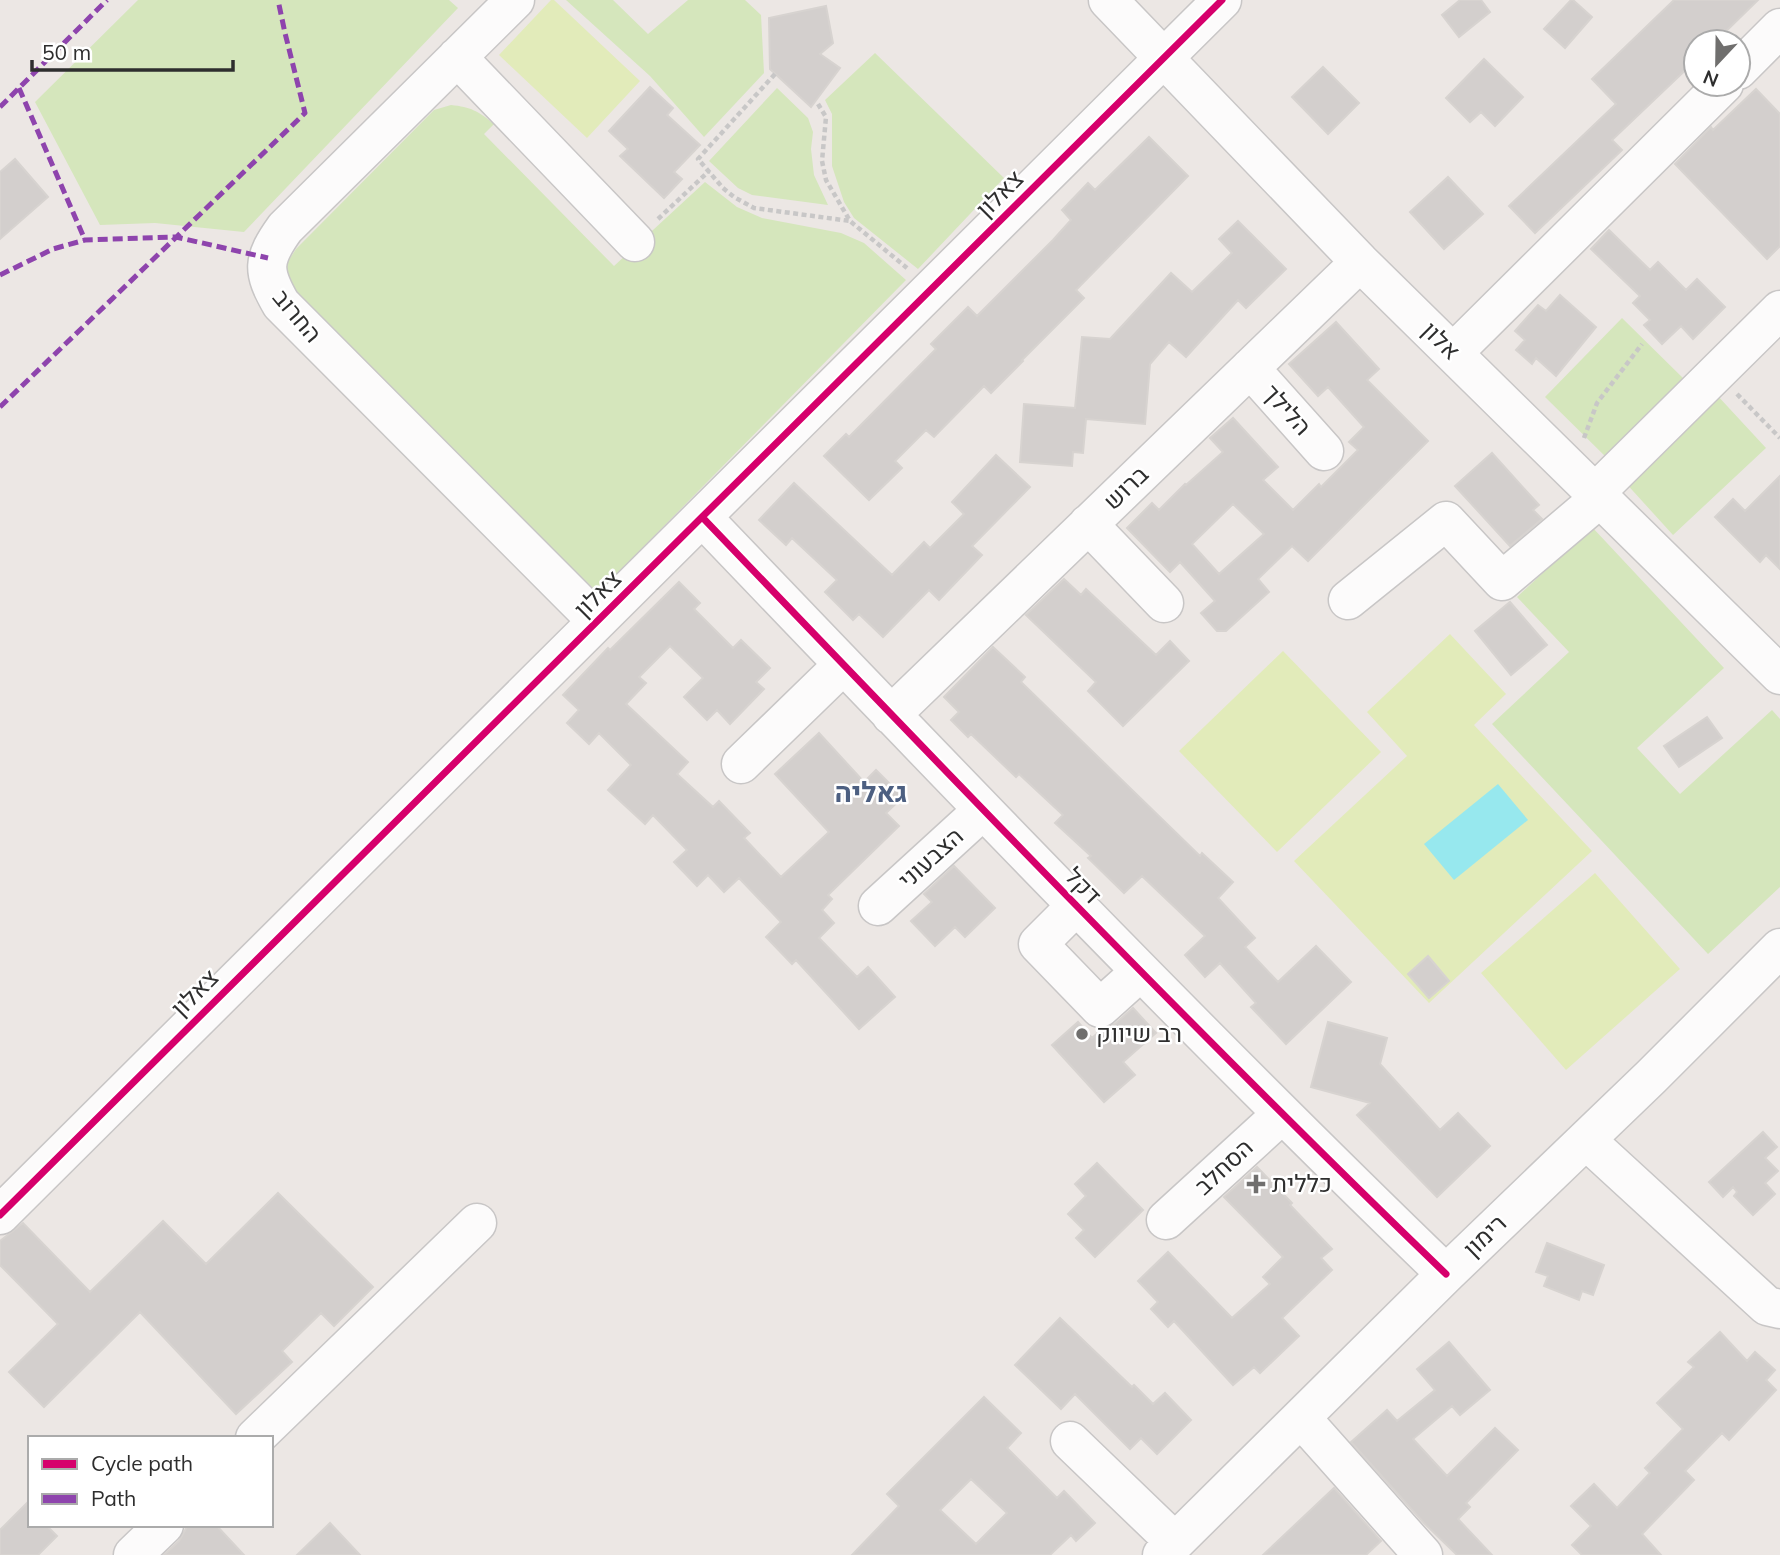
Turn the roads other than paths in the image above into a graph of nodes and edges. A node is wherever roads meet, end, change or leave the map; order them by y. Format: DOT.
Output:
graph roads {
  1 [pos="515,0"];
  2 [pos="1108,0"];
  3 [pos="1222,0"];
  4 [pos="1780,28"];
  5 [pos="1752,56"];
  6 [pos="457,57"];
  7 [pos="1164,58"];
  8 [pos="1710,98"];
  9 [pos="635,242"];
  10 [pos="1360,262"];
  11 [pos="1780,310"];
  12 [pos="1453,353"];
  13 [pos="1250,368"];
  14 [pos="1324,451"];
  15 [pos="1589,487"];
  16 [pos="702,517"];
  17 [pos="1088,524"];
  18 [pos="1348,600"];
  19 [pos="1164,603"];
  20 [pos="597,621"];
  21 [pos="843,665"];
  22 [pos="1780,676"];
  23 [pos="891,715"];
  24 [pos="741,764"];
  25 [pos="983,810"];
  26 [pos="878,906"];
  27 [pos="1076,906"];
  28 [pos="1780,948"];
  29 [pos="1140,972"];
  30 [pos="1282,1114"];
  31 [pos="1586,1140"];
  32 [pos="0,1215"];
  33 [pos="1166,1220"];
  34 [pos="477,1223"];
  35 [pos="1446,1274"];
  36 [pos="1780,1309"];
  37 [pos="1301,1418"];
  38 [pos="257,1436"];
  39 [pos="1070,1441"];
  40 [pos="162,1527"];
  41 [pos="1169,1548"];
  42 [pos="133,1555"];
  43 [pos="1423,1555"];
  1 -- 6 [label="street, החרוב"];
  2 -- 7 [label="street, אלון"];
  3 -- 7 [label="street, צאלון"];
  4 -- 5 [label="street"];
  6 -- 9 [label="street"];
  6 -- 20 [label="street, החרוב"];
  7 -- 10 [label="street, אלון"];
  7 -- 16 [label="street, צאלון"];
  8 -- 12 [label="street"];
  10 -- 12 [label="street, אלון"];
  10 -- 13 [label="street, ברוש"];
  11 -- 15 [label="street"];
  12 -- 15 [label="street, אלון"];
  13 -- 14 [label="street, הלילך"];
  13 -- 17 [label="street, ברוש"];
  15 -- 18 [label="street"];
  15 -- 22 [label="street, אלון"];
  16 -- 20 [label="street, צאלון"];
  16 -- 21 [label="street, דקל"];
  17 -- 19 [label="street"];
  17 -- 23 [label="street, ברוש"];
  20 -- 32 [label="street, צאלון"];
  21 -- 23 [label="street, דקל"];
  21 -- 24 [label="street"];
  23 -- 25 [label="street, דקל"];
  25 -- 26 [label="street, הצבעוני"];
  25 -- 27 [label="street, דקל"];
  27 -- 29 [label="street, דקל"];
  27 -- 29 [label="street"];
  28 -- 31 [label="street, רימון"];
  29 -- 30 [label="street, דקל"];
  30 -- 33 [label="street, הסחלב"];
  30 -- 35 [label="street, דקל"];
  31 -- 35 [label="street, רימון"];
  31 -- 36 [label="street"];
  34 -- 38 [label="street"];
  35 -- 37 [label="street, רימון"];
  37 -- 41 [label="street, רימון"];
  37 -- 43 [label="street"];
  39 -- 41 [label="street"];
  40 -- 42 [label="street"];
}
